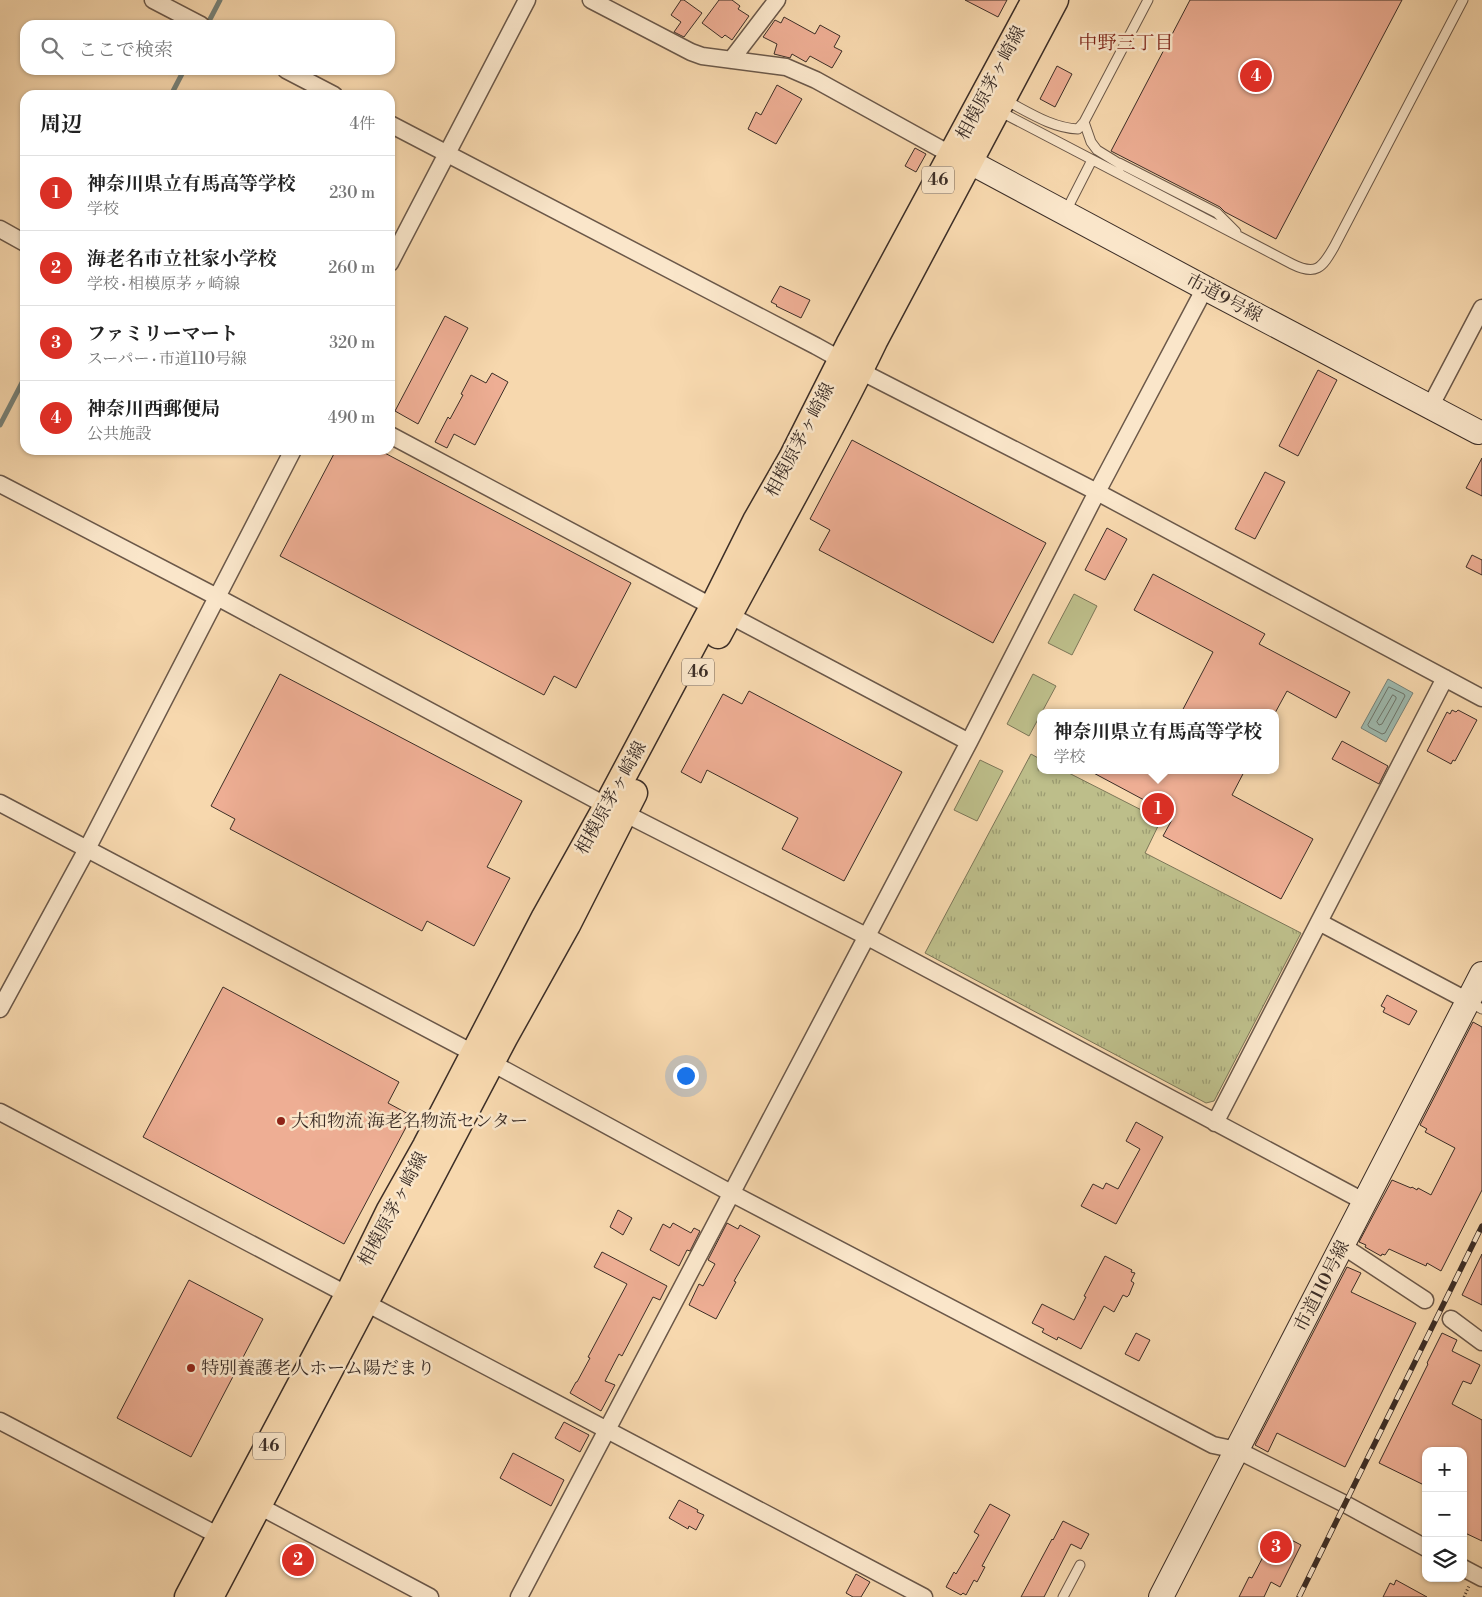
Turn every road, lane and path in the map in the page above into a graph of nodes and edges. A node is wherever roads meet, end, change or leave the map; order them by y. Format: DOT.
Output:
graph roads {
  1 [pos="153,0"];
  2 [pos="527,0"];
  3 [pos="591,0"];
  4 [pos="777,0"];
  5 [pos="1035,0"];
  6 [pos="1055,0"];
  7 [pos="1148,0"];
  8 [pos="1464,0"];
  9 [pos="191,20"];
  10 [pos="731,60"];
  11 [pos="296,75"];
  12 [pos="324,90"];
  13 [pos="1000,105"];
  14 [pos="1084,122"];
  15 [pos="395,127"];
  16 [pos="446,154"];
  17 [pos="961,158"];
  18 [pos="1092,160"];
  19 [pos="1119,164"];
  20 [pos="1144,187"];
  21 [pos="1065,212"];
  22 [pos="0,229"];
  23 [pos="20,239"];
  24 [pos="1248,241"];
  25 [pos="395,253"];
  26 [pos="1205,288"];
  27 [pos="1482,308"];
  28 [pos="851,366"];
  29 [pos="1430,407"];
  30 [pos="1480,433"];
  31 [pos="395,438"];
  32 [pos="290,455"];
  33 [pos="0,484"];
  34 [pos="1097,492"];
  35 [pos="217,597"];
  36 [pos="713,607"];
  37 [pos="1445,678"];
  38 [pos="1482,698"];
  39 [pos="969,742"];
  40 [pos="0,803"];
  41 [pos="615,810"];
  42 [pos="87,849"];
  43 [pos="1319,922"];
  44 [pos="866,936"];
  45 [pos="1482,974"];
  46 [pos="1475,1005"];
  47 [pos="0,1009"];
  48 [pos="483,1059"];
  49 [pos="0,1112"];
  50 [pos="1215,1123"];
  51 [pos="730,1193"];
  52 [pos="1365,1202"];
  53 [pos="1343,1246"];
  54 [pos="357,1299"];
  55 [pos="1425,1300"];
  56 [pos="1451,1319"];
  57 [pos="1482,1342"];
  58 [pos="0,1421"];
  59 [pos="606,1430"];
  60 [pos="1237,1450"];
  61 [pos="259,1506"];
  62 [pos="221,1537"];
  63 [pos="1422,1546"];
  64 [pos="1080,1565"];
  65 [pos="1467,1570"];
  66 [pos="1482,1578"];
  67 [pos="188,1597"];
  68 [pos="210,1597"];
  69 [pos="430,1597"];
  70 [pos="519,1597"];
  71 [pos="924,1597"];
  72 [pos="1063,1597"];
  73 [pos="1161,1597"];
  1 -- 9 [label="street"];
  2 -- 16 [label="street"];
  3 -- 10 [label="street"];
  4 -- 10 [label="street"];
  5 -- 17 [label="main road, 相模原茅ヶ崎線 / 46"];
  6 -- 13 [label="main road, 相模原茅ヶ崎線 / 46"];
  7 -- 14 [label="lane"];
  8 -- 24 [label="lane"];
  10 -- 17 [label="street"];
  11 -- 12 [label="street"];
  13 -- 14 [label="lane"];
  13 -- 17 [label="main road, 相模原茅ヶ崎線 / 46"];
  13 -- 18 [label="lane"];
  14 -- 19 [label="lane"];
  15 -- 16 [label="street"];
  16 -- 25 [label="street"];
  16 -- 28 [label="street"];
  17 -- 21 [label="street, 市道9号線"];
  17 -- 28 [label="main road, 相模原茅ヶ崎線 / 46"];
  18 -- 20 [label="lane"];
  18 -- 21 [label="lane"];
  19 -- 20 [label="lane"];
  19 -- 24 [label="lane"];
  20 -- 24 [label="lane"];
  21 -- 26 [label="street, 市道9号線"];
  22 -- 23 [label="street"];
  26 -- 29 [label="street, 市道9号線"];
  26 -- 34 [label="street"];
  27 -- 29 [label="street"];
  28 -- 34 [label="street"];
  28 -- 36 [label="main road, 相模原茅ヶ崎線 / 46"];
  29 -- 30 [label="street, 市道9号線"];
  31 -- 36 [label="street"];
  32 -- 35 [label="street"];
  33 -- 35 [label="street"];
  34 -- 37 [label="street"];
  34 -- 39 [label="street"];
  35 -- 41 [label="street"];
  35 -- 42 [label="street"];
  36 -- 39 [label="street"];
  36 -- 41 [label="main road, 相模原茅ヶ崎線 / 46"];
  37 -- 38 [label="street"];
  37 -- 43 [label="street"];
  39 -- 44 [label="street"];
  40 -- 42 [label="street"];
  41 -- 44 [label="street"];
  41 -- 48 [label="main road, 相模原茅ヶ崎線 / 46"];
  42 -- 47 [label="street"];
  42 -- 48 [label="street"];
  43 -- 46 [label="street"];
  43 -- 50 [label="street"];
  44 -- 50 [label="street"];
  44 -- 51 [label="street"];
  45 -- 46 [label="street, 市道110号線"];
  46 -- 52 [label="street, 市道110号線"];
  48 -- 51 [label="street"];
  48 -- 54 [label="main road, 相模原茅ヶ崎線 / 46"];
  49 -- 54 [label="street"];
  50 -- 52 [label="street"];
  51 -- 59 [label="street"];
  51 -- 60 [label="street"];
  52 -- 53 [label="street, 市道110号線"];
  53 -- 55 [label="street"];
  53 -- 60 [label="street, 市道110号線"];
  54 -- 59 [label="street"];
  54 -- 61 [label="main road, 相模原茅ヶ崎線 / 46"];
  54 -- 62 [label="main road, 相模原茅ヶ崎線 / 46"];
  56 -- 57 [label="street"];
  58 -- 62 [label="street"];
  59 -- 70 [label="street"];
  59 -- 71 [label="street"];
  60 -- 63 [label="street"];
  60 -- 73 [label="street, 市道110号線"];
  61 -- 68 [label="main road, 相模原茅ヶ崎線 / 46"];
  61 -- 69 [label="street"];
  62 -- 67 [label="main road, 相模原茅ヶ崎線 / 46"];
  64 -- 72 [label="lane"];
  65 -- 66 [label="street"];
}
